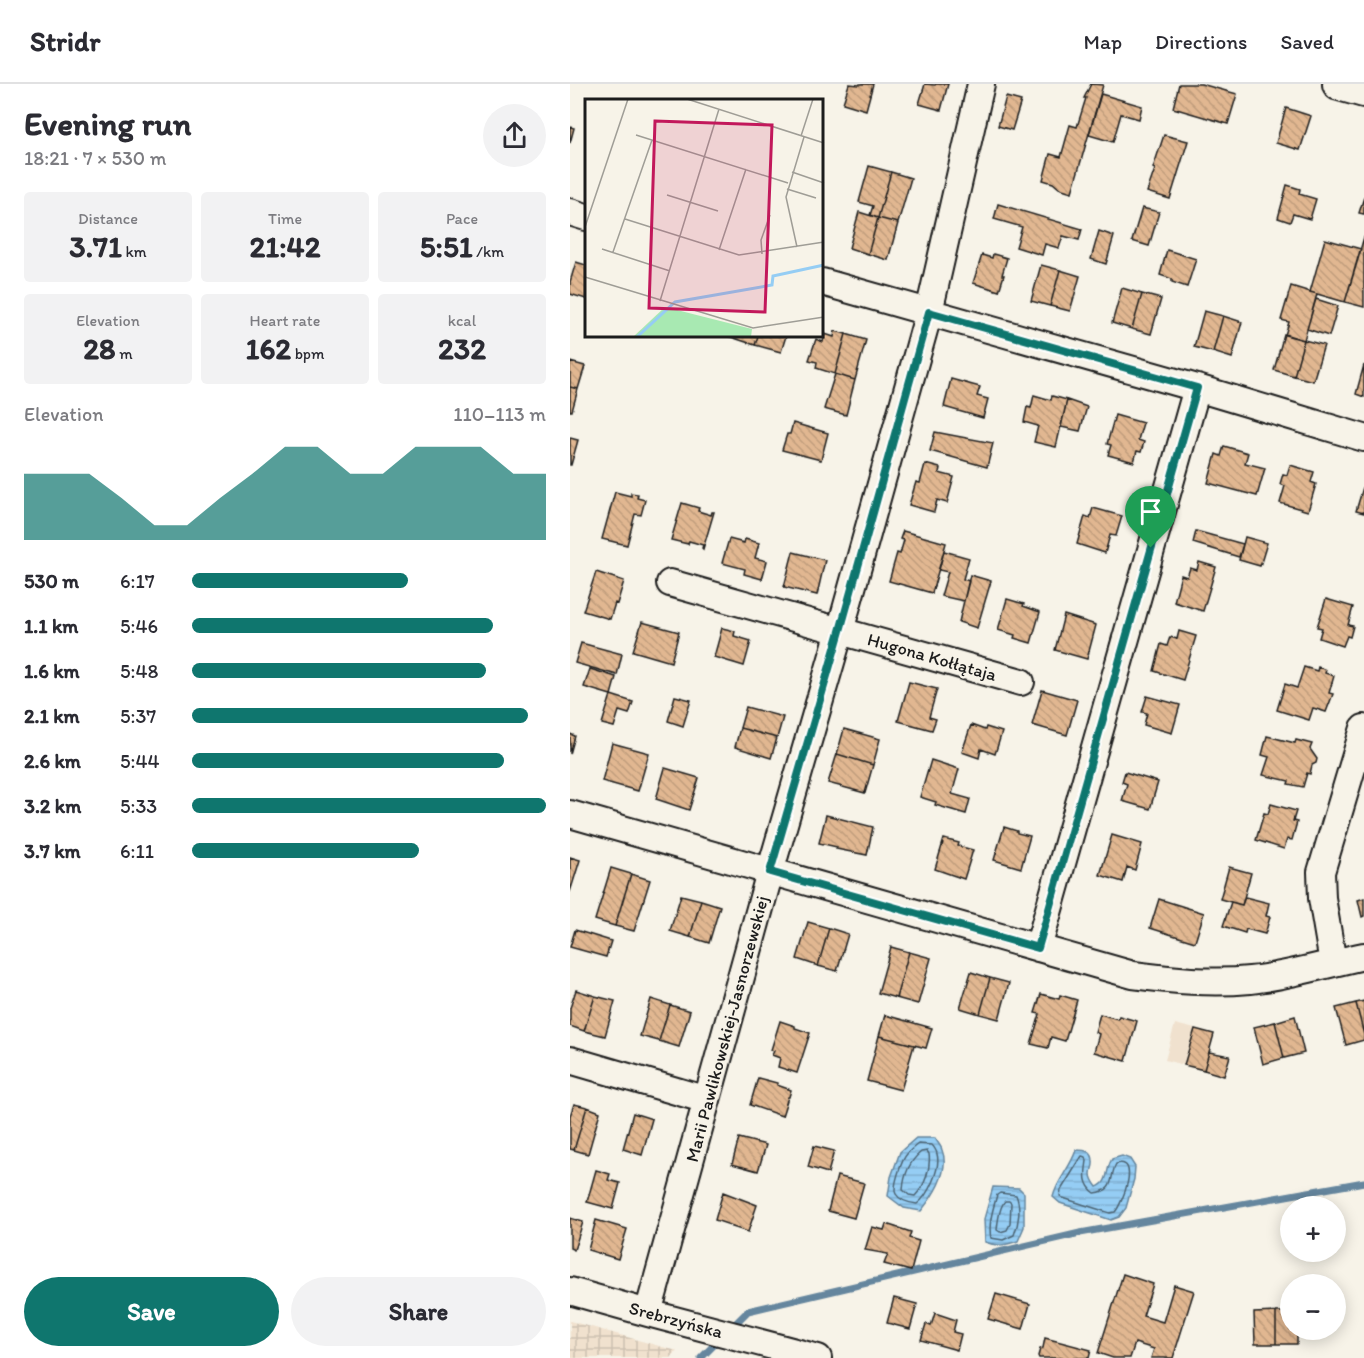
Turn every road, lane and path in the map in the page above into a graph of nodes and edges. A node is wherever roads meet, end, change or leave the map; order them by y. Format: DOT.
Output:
graph roads {
  1 [pos="981,84"];
  2 [pos="1339,84"];
  3 [pos="1364,91"];
  4 [pos="570,212"];
  5 [pos="585,217"];
  6 [pos="824,283"];
  7 [pos="929,312"];
  8 [pos="1197,388"];
  9 [pos="1364,438"];
  10 [pos="670,583"];
  11 [pos="840,631"];
  12 [pos="1021,682"];
  13 [pos="1364,728"];
  14 [pos="570,814"];
  15 [pos="770,872"];
  16 [pos="1038,948"];
  17 [pos="1364,956"];
  18 [pos="1333,963"];
  19 [pos="570,1060"];
  20 [pos="707,1100"];
  21 [pos="570,1291"];
  22 [pos="648,1313"];
  23 [pos="818,1358"];
  1 -- 7 [label="street, Marii Pawlikowskiej-Jasnorzewskiej"];
  2 -- 3 [label="street"];
  4 -- 5 [label="street"];
  6 -- 7 [label="street"];
  7 -- 8 [label="street"];
  7 -- 11 [label="street, Marii Pawlikowskiej-Jasnorzewskiej"];
  8 -- 9 [label="street"];
  8 -- 16 [label="street"];
  10 -- 11 [label="street, Hugona Kołłątaja"];
  11 -- 12 [label="street, Hugona Kołłątaja"];
  11 -- 15 [label="street, Marii Pawlikowskiej-Jasnorzewskiej"];
  13 -- 18 [label="street"];
  14 -- 15 [label="street"];
  15 -- 16 [label="street"];
  15 -- 20 [label="street, Marii Pawlikowskiej-Jasnorzewskiej"];
  16 -- 18 [label="street"];
  17 -- 18 [label="street"];
  19 -- 20 [label="street"];
  20 -- 22 [label="street, Marii Pawlikowskiej-Jasnorzewskiej"];
  21 -- 22 [label="street, Srebrzyńska"];
  22 -- 23 [label="street, Srebrzyńska"];
}
